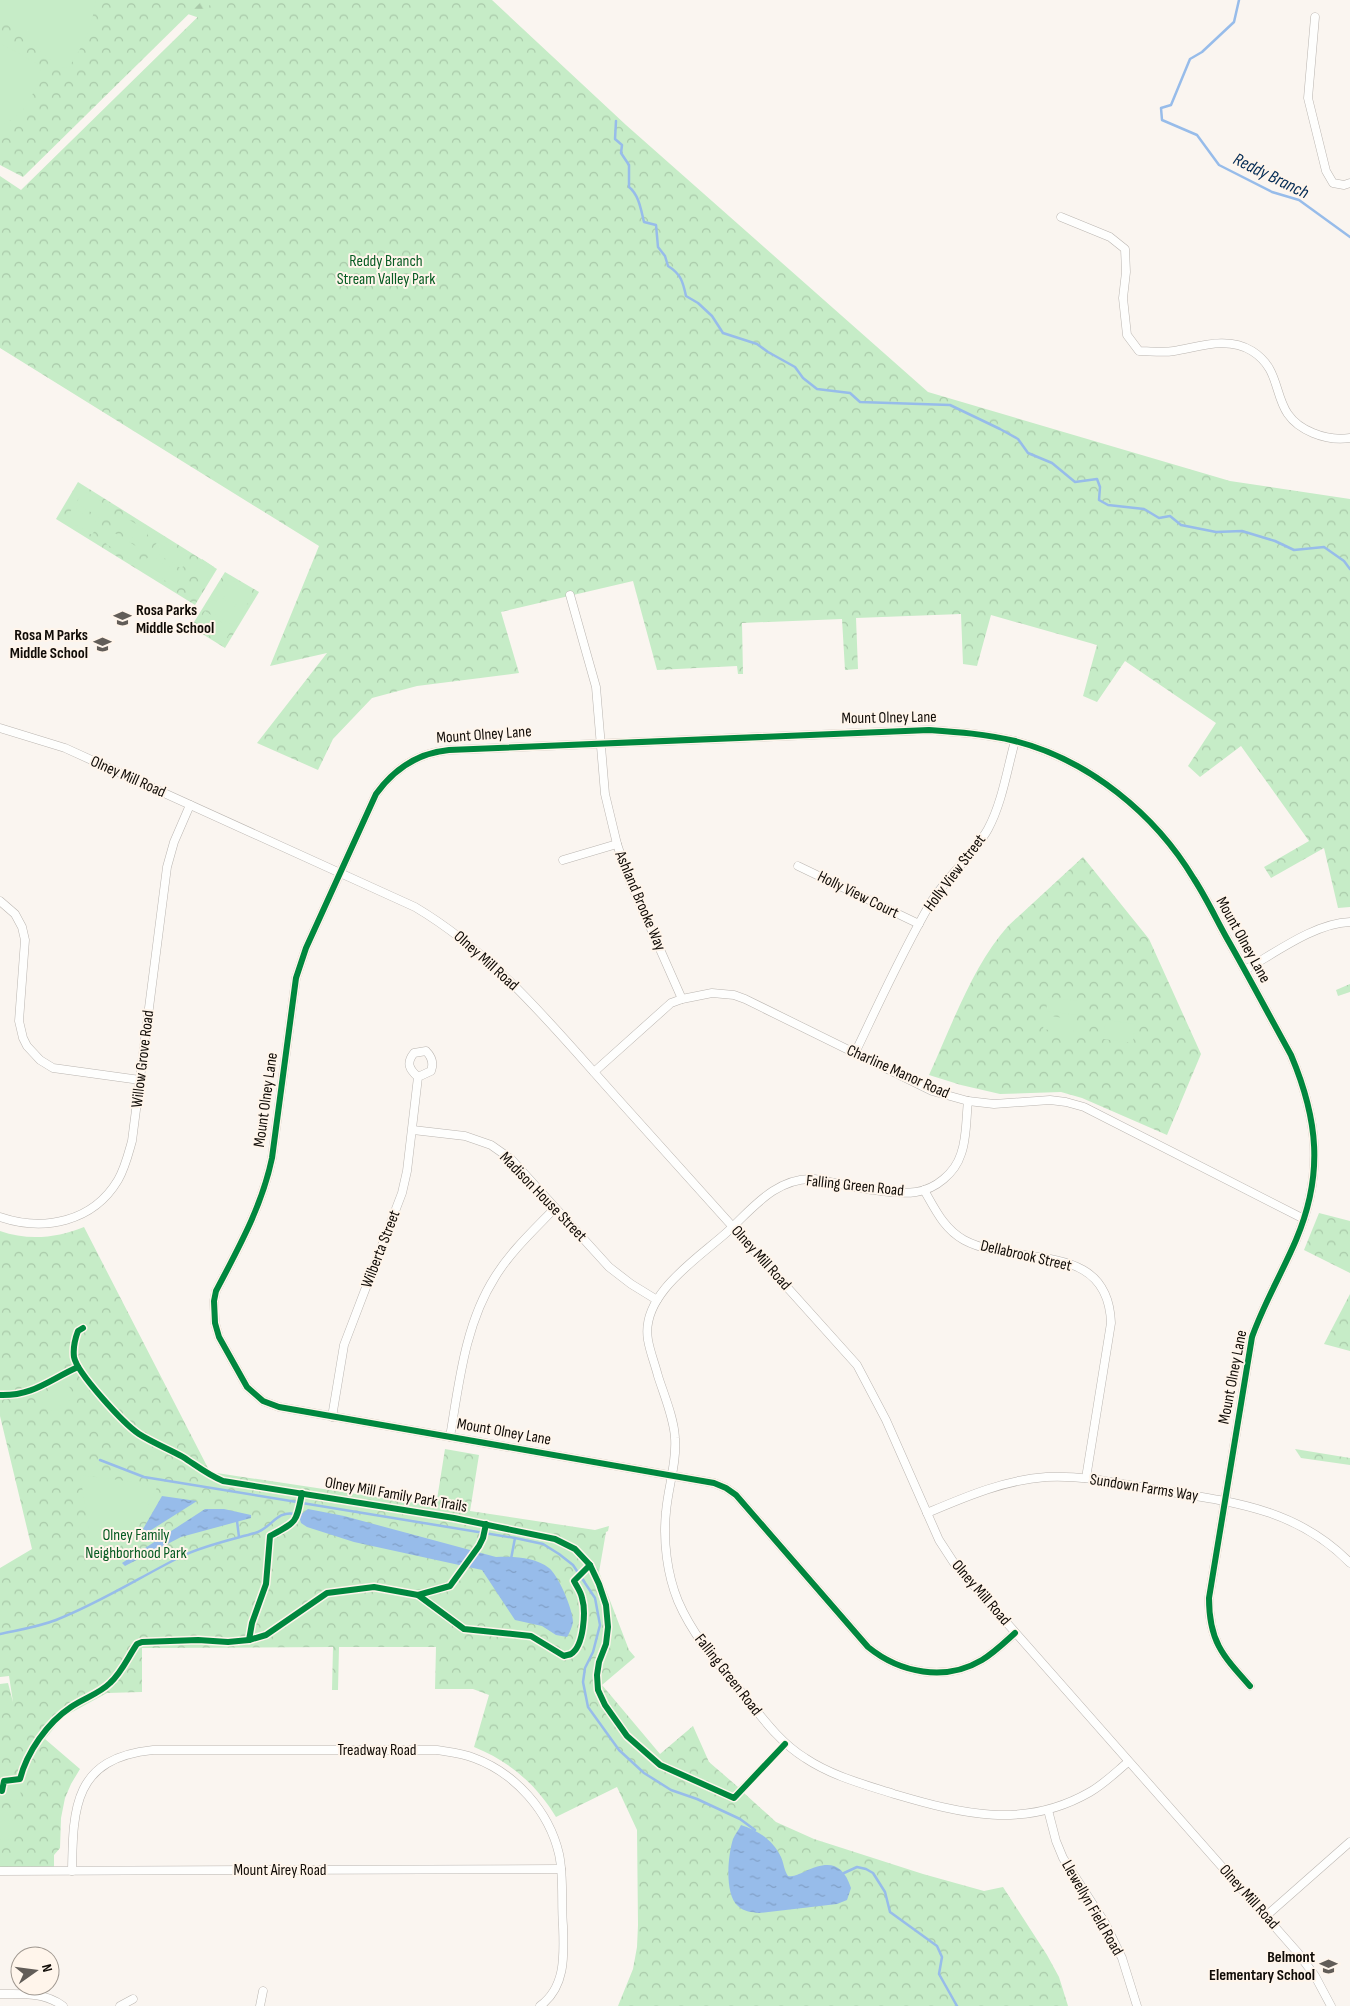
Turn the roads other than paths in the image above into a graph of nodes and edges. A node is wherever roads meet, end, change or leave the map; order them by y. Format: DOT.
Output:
graph roads {
  1 [pos="1315,18"];
  2 [pos="1350,184"];
  3 [pos="1061,217"];
  4 [pos="1350,438"];
  5 [pos="570,595"];
  6 [pos="0,728"];
  7 [pos="602,742"];
  8 [pos="1015,742"];
  9 [pos="190,805"];
  10 [pos="617,844"];
  11 [pos="563,860"];
  12 [pos="798,866"];
  13 [pos="340,872"];
  14 [pos="0,901"];
  15 [pos="1350,922"];
  16 [pos="919,924"];
  17 [pos="1245,970"];
  18 [pos="682,999"];
  19 [pos="855,1054"];
  20 [pos="594,1072"];
  21 [pos="418,1077"];
  22 [pos="140,1080"];
  23 [pos="968,1101"];
  24 [pos="412,1130"];
  25 [pos="924,1190"];
  26 [pos="554,1208"];
  27 [pos="0,1217"];
  28 [pos="1304,1219"];
  29 [pos="733,1226"];
  30 [pos="657,1300"];
  31 [pos="332,1417"];
  32 [pos="450,1437"];
  33 [pos="672,1476"];
  34 [pos="1086,1478"];
  35 [pos="1225,1501"];
  36 [pos="927,1513"];
  37 [pos="1350,1563"];
  38 [pos="1015,1633"];
  39 [pos="1250,1686"];
  40 [pos="1128,1762"];
  41 [pos="1048,1810"];
  42 [pos="1350,1842"];
  43 [pos="561,1869"];
  44 [pos="0,1871"];
  45 [pos="72,1871"];
  46 [pos="1266,1916"];
  47 [pos="263,1992"];
  48 [pos="0,1994"];
  49 [pos="133,1999"];
  50 [pos="63,2006"];
  51 [pos="120,2006"];
  52 [pos="260,2006"];
  53 [pos="540,2006"];
  54 [pos="1137,2006"];
  55 [pos="1331,2006"];
  1 -- 2 [label="street"];
  3 -- 4 [label="street"];
  5 -- 7 [label="street, Ashland Brooke Way"];
  6 -- 9 [label="street, Olney Mill Road"];
  7 -- 8 [label="street, Mount Olney Lane"];
  7 -- 10 [label="street, Ashland Brooke Way"];
  7 -- 13 [label="street, Mount Olney Lane"];
  8 -- 16 [label="street, Holly View Street"];
  8 -- 17 [label="street, Mount Olney Lane"];
  9 -- 13 [label="street, Olney Mill Road"];
  9 -- 22 [label="street, Willow Grove Road"];
  10 -- 11 [label="street"];
  10 -- 18 [label="street, Ashland Brooke Way"];
  12 -- 16 [label="street, Holly View Court"];
  13 -- 20 [label="street, Olney Mill Road"];
  13 -- 31 [label="street, Mount Olney Lane"];
  14 -- 22 [label="street"];
  15 -- 17 [label="street"];
  16 -- 19 [label="street, Holly View Street"];
  17 -- 28 [label="street, Mount Olney Lane"];
  18 -- 19 [label="street, Charline Manor Road"];
  18 -- 20 [label="street, Charline Manor Road"];
  19 -- 23 [label="street, Charline Manor Road"];
  20 -- 29 [label="street, Olney Mill Road"];
  21 -- 24 [label="street, Wilberta Street"];
  22 -- 27 [label="street, Willow Grove Road"];
  23 -- 25 [label="street, Falling Green Road"];
  23 -- 28 [label="street, Charline Manor Road"];
  24 -- 26 [label="street, Madison House Street"];
  24 -- 31 [label="street, Wilberta Street"];
  25 -- 29 [label="street, Falling Green Road"];
  25 -- 34 [label="street, Dellabrook Street"];
  26 -- 30 [label="street, Madison House Street"];
  26 -- 32 [label="street"];
  28 -- 35 [label="street, Mount Olney Lane"];
  29 -- 30 [label="street, Falling Green Road"];
  29 -- 36 [label="street, Olney Mill Road"];
  30 -- 33 [label="street, Falling Green Road"];
  31 -- 32 [label="street, Mount Olney Lane"];
  32 -- 33 [label="street, Mount Olney Lane"];
  33 -- 38 [label="street, Mount Olney Lane"];
  33 -- 41 [label="street, Falling Green Road"];
  34 -- 35 [label="street, Sundown Farms Way"];
  34 -- 36 [label="street, Sundown Farms Way"];
  35 -- 37 [label="street, Sundown Farms Way"];
  35 -- 39 [label="street, Mount Olney Lane"];
  36 -- 38 [label="street, Olney Mill Road"];
  38 -- 40 [label="street, Olney Mill Road"];
  40 -- 41 [label="street, Falling Green Road"];
  40 -- 46 [label="street, Olney Mill Road"];
  41 -- 54 [label="street, Llewellyn Field Road"];
  42 -- 46 [label="street"];
  43 -- 45 [label="street, Mount Airey Road"];
  43 -- 45 [label="street, Treadway Road"];
  43 -- 53 [label="street, Treadway Road"];
  44 -- 45 [label="street, Mount Airey Road"];
  46 -- 55 [label="street, Olney Mill Road"];
  47 -- 52 [label="street"];
  48 -- 50 [label="street"];
  49 -- 51 [label="street"];
}
